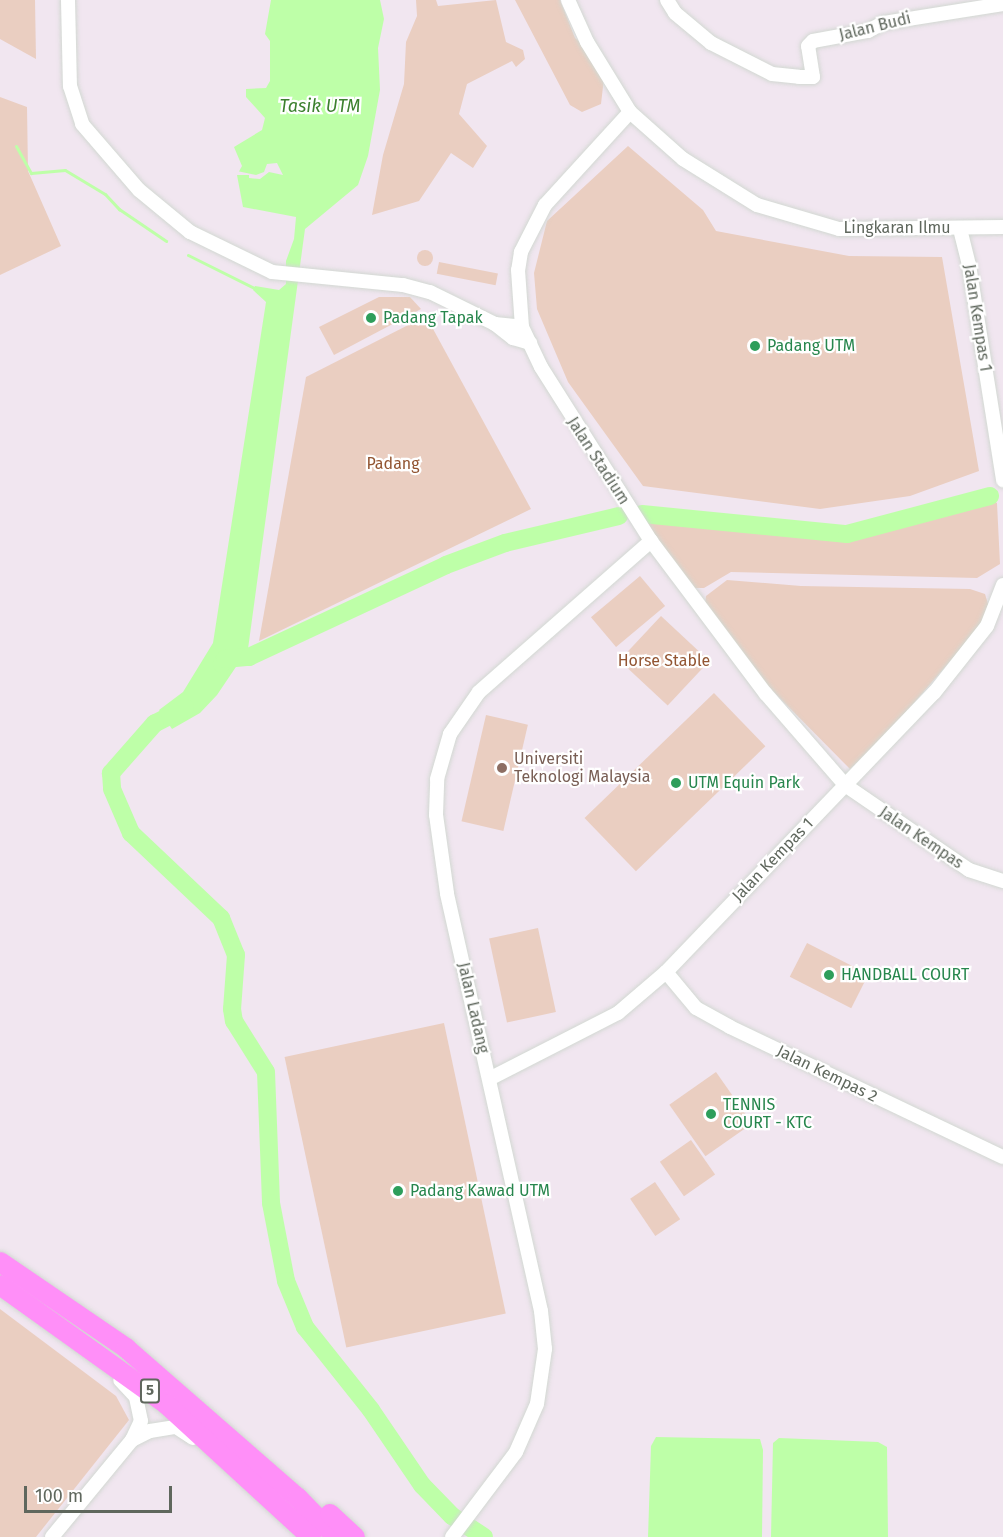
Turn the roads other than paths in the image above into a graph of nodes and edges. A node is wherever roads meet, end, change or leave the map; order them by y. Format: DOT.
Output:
graph roads {
  1 [pos="68,0"];
  2 [pos="568,0"];
  3 [pos="667,0"];
  4 [pos="1003,4"];
  5 [pos="630,112"];
  6 [pos="1003,227"];
  7 [pos="960,229"];
  8 [pos="495,324"];
  9 [pos="522,327"];
  10 [pos="530,343"];
  11 [pos="1003,480"];
  12 [pos="651,541"];
  13 [pos="1002,591"];
  14 [pos="845,785"];
  15 [pos="1003,881"];
  16 [pos="666,972"];
  17 [pos="491,1078"];
  18 [pos="1003,1157"];
  19 [pos="0,1262"];
  20 [pos="0,1285"];
  21 [pos="26,1304"];
  22 [pos="126,1348"];
  23 [pos="132,1440"];
  24 [pos="264,1491"];
  25 [pos="325,1509"];
  26 [pos="453,1533"];
  27 [pos="52,1537"];
  28 [pos="311,1537"];
  29 [pos="336,1537"];
  30 [pos="355,1537"];
  31 [pos="366,1537"];
  1 -- 8 [label="street"];
  2 -- 5 [label="street, Lingkaran Ilmu"];
  3 -- 4 [label="street, Jalan Budi"];
  5 -- 7 [label="street, Lingkaran Ilmu"];
  5 -- 9 [label="street, Jalan Stadium"];
  6 -- 7 [label="street, Lingkaran Ilmu"];
  7 -- 11 [label="street, Jalan Kempas 1"];
  8 -- 9 [label="street"];
  8 -- 10 [label="street"];
  9 -- 10 [label="street, Jalan Stadium"];
  10 -- 12 [label="street, Jalan Stadium"];
  12 -- 14 [label="street, Jalan Stadium"];
  12 -- 17 [label="street, Jalan Ladang"];
  13 -- 14 [label="street, Jalan Kempas 1"];
  14 -- 15 [label="street, Jalan Kempas"];
  14 -- 16 [label="street, Jalan Kempas 1"];
  16 -- 17 [label="street, Jalan Kempas 1"];
  16 -- 18 [label="street, Jalan Kempas 2"];
  17 -- 26 [label="street, Jalan Ladang"];
  19 -- 22 [label="highway, 5"];
  20 -- 21 [label="highway, 5"];
  21 -- 23 [label="street"];
  21 -- 24 [label="highway, 5"];
  22 -- 25 [label="highway"];
  22 -- 29 [label="highway, 5"];
  23 -- 24 [label="street"];
  23 -- 27 [label="street"];
  24 -- 28 [label="highway, 5"];
  25 -- 30 [label="highway"];
  25 -- 31 [label="street"];
}
